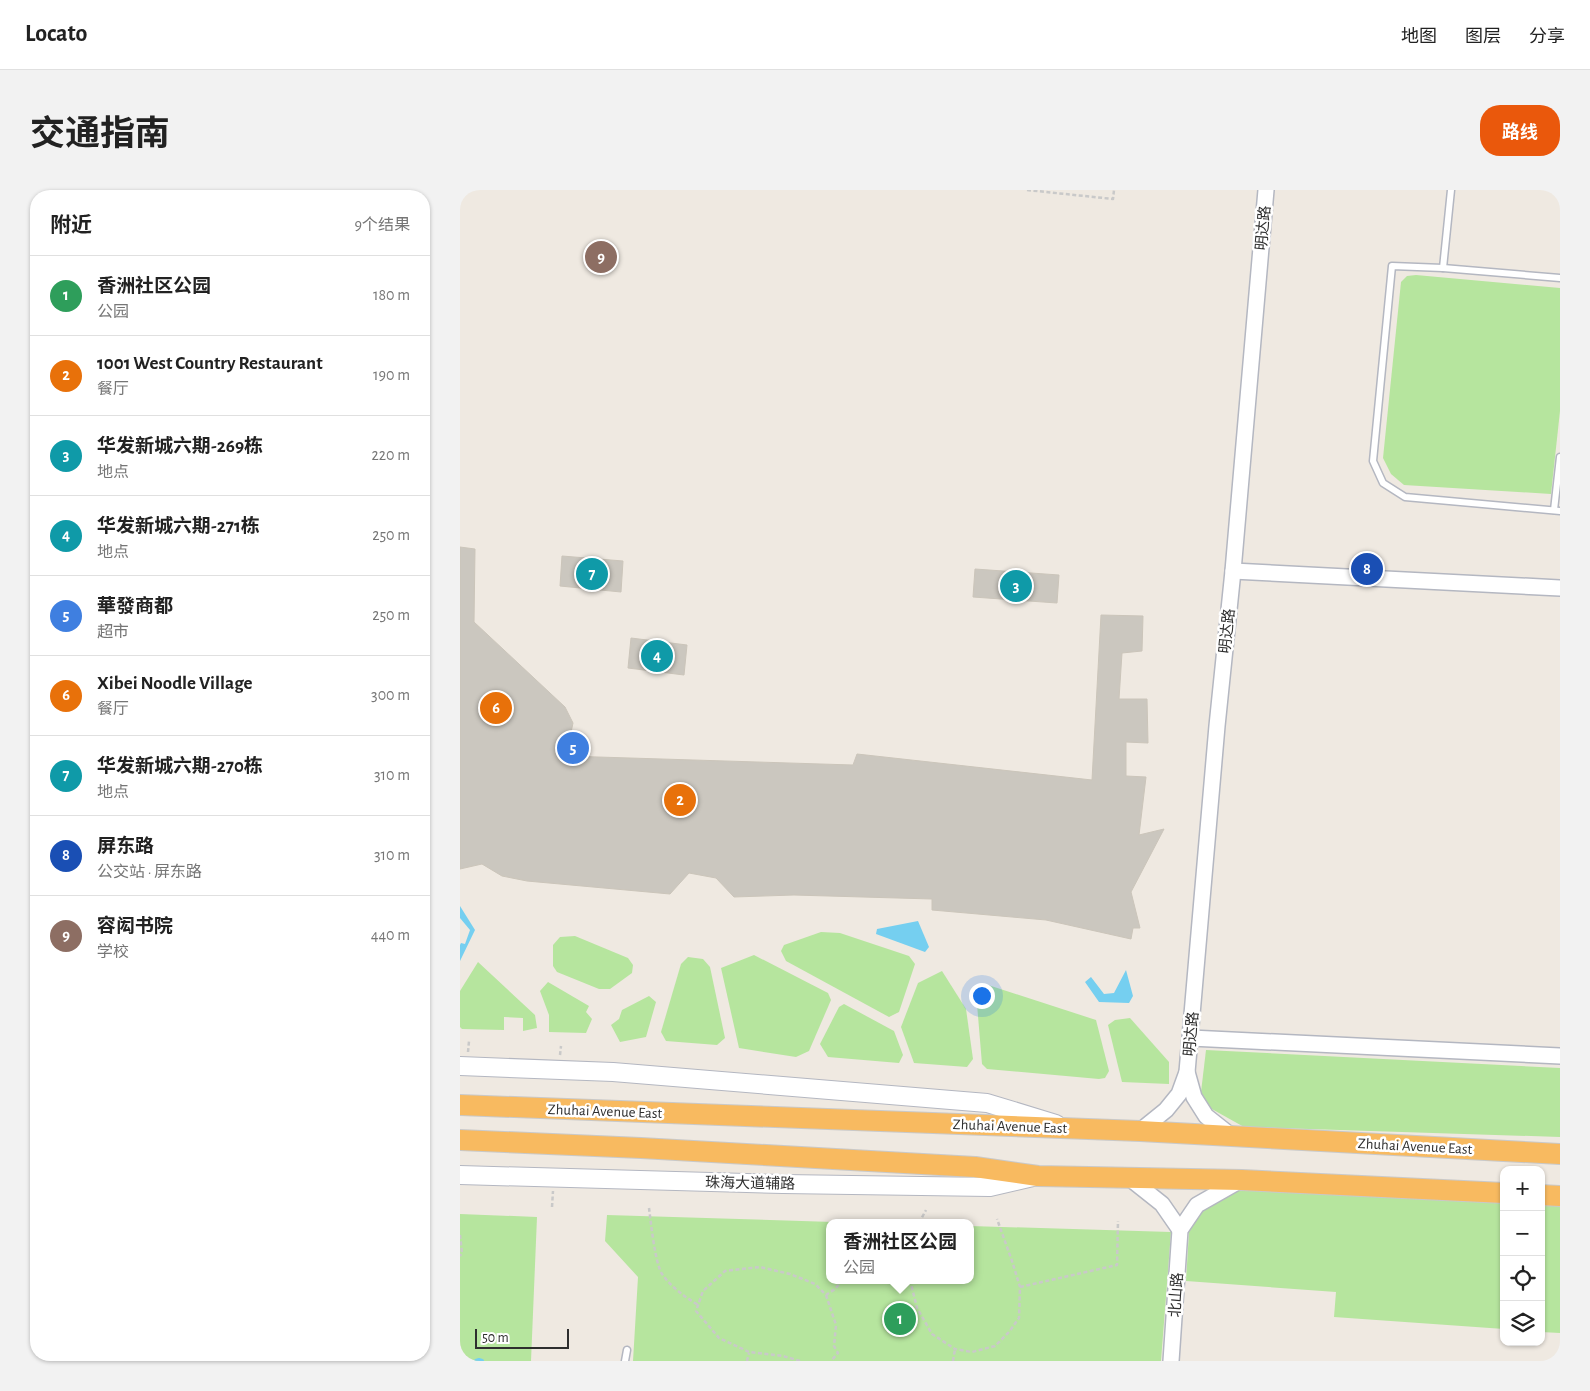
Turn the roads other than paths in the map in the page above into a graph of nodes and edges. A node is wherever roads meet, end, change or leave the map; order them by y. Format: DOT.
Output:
graph roads {
  1 [pos="1266,190"];
  2 [pos="1452,190"];
  3 [pos="1443,268"];
  4 [pos="1560,278"];
  5 [pos="1560,457"];
  6 [pos="1557,510"];
  7 [pos="1233,571"];
  8 [pos="1560,588"];
  9 [pos="1191,1038"];
  10 [pos="1560,1056"];
  11 [pos="460,1066"];
  12 [pos="1187,1072"];
  13 [pos="460,1105"];
  14 [pos="1071,1128"];
  15 [pos="1140,1131"];
  16 [pos="1230,1135"];
  17 [pos="460,1140"];
  18 [pos="1560,1154"];
  19 [pos="460,1174"];
  20 [pos="1038,1176"];
  21 [pos="1128,1177"];
  22 [pos="1242,1180"];
  23 [pos="1500,1193"];
  24 [pos="1545,1195"];
  25 [pos="1560,1196"];
  26 [pos="1180,1230"];
  27 [pos="627,1350"];
  28 [pos="625,1361"];
  29 [pos="1171,1361"];
  1 -- 7 [label="street, 明达路"];
  2 -- 3 [label="lane"];
  3 -- 4 [label="lane"];
  3 -- 6 [label="lane"];
  5 -- 6 [label="lane"];
  7 -- 8 [label="street"];
  7 -- 9 [label="street, 明达路"];
  9 -- 10 [label="street"];
  9 -- 12 [label="street, 明达路"];
  11 -- 14 [label="main road"];
  12 -- 15 [label="street, 明达路"];
  12 -- 16 [label="street, 明达路"];
  13 -- 14 [label="highway, Zhuhai Avenue East"];
  14 -- 15 [label="highway, Zhuhai Avenue East"];
  15 -- 16 [label="highway, Zhuhai Avenue East"];
  16 -- 18 [label="highway, Zhuhai Avenue East"];
  17 -- 20 [label="highway"];
  19 -- 20 [label="main road, 珠海大道辅路"];
  20 -- 21 [label="highway"];
  21 -- 22 [label="highway"];
  21 -- 26 [label="street"];
  22 -- 23 [label="highway"];
  22 -- 26 [label="street"];
  24 -- 25 [label="highway"];
  26 -- 29 [label="street, 北山路"];
  27 -- 28 [label="lane"];
}
